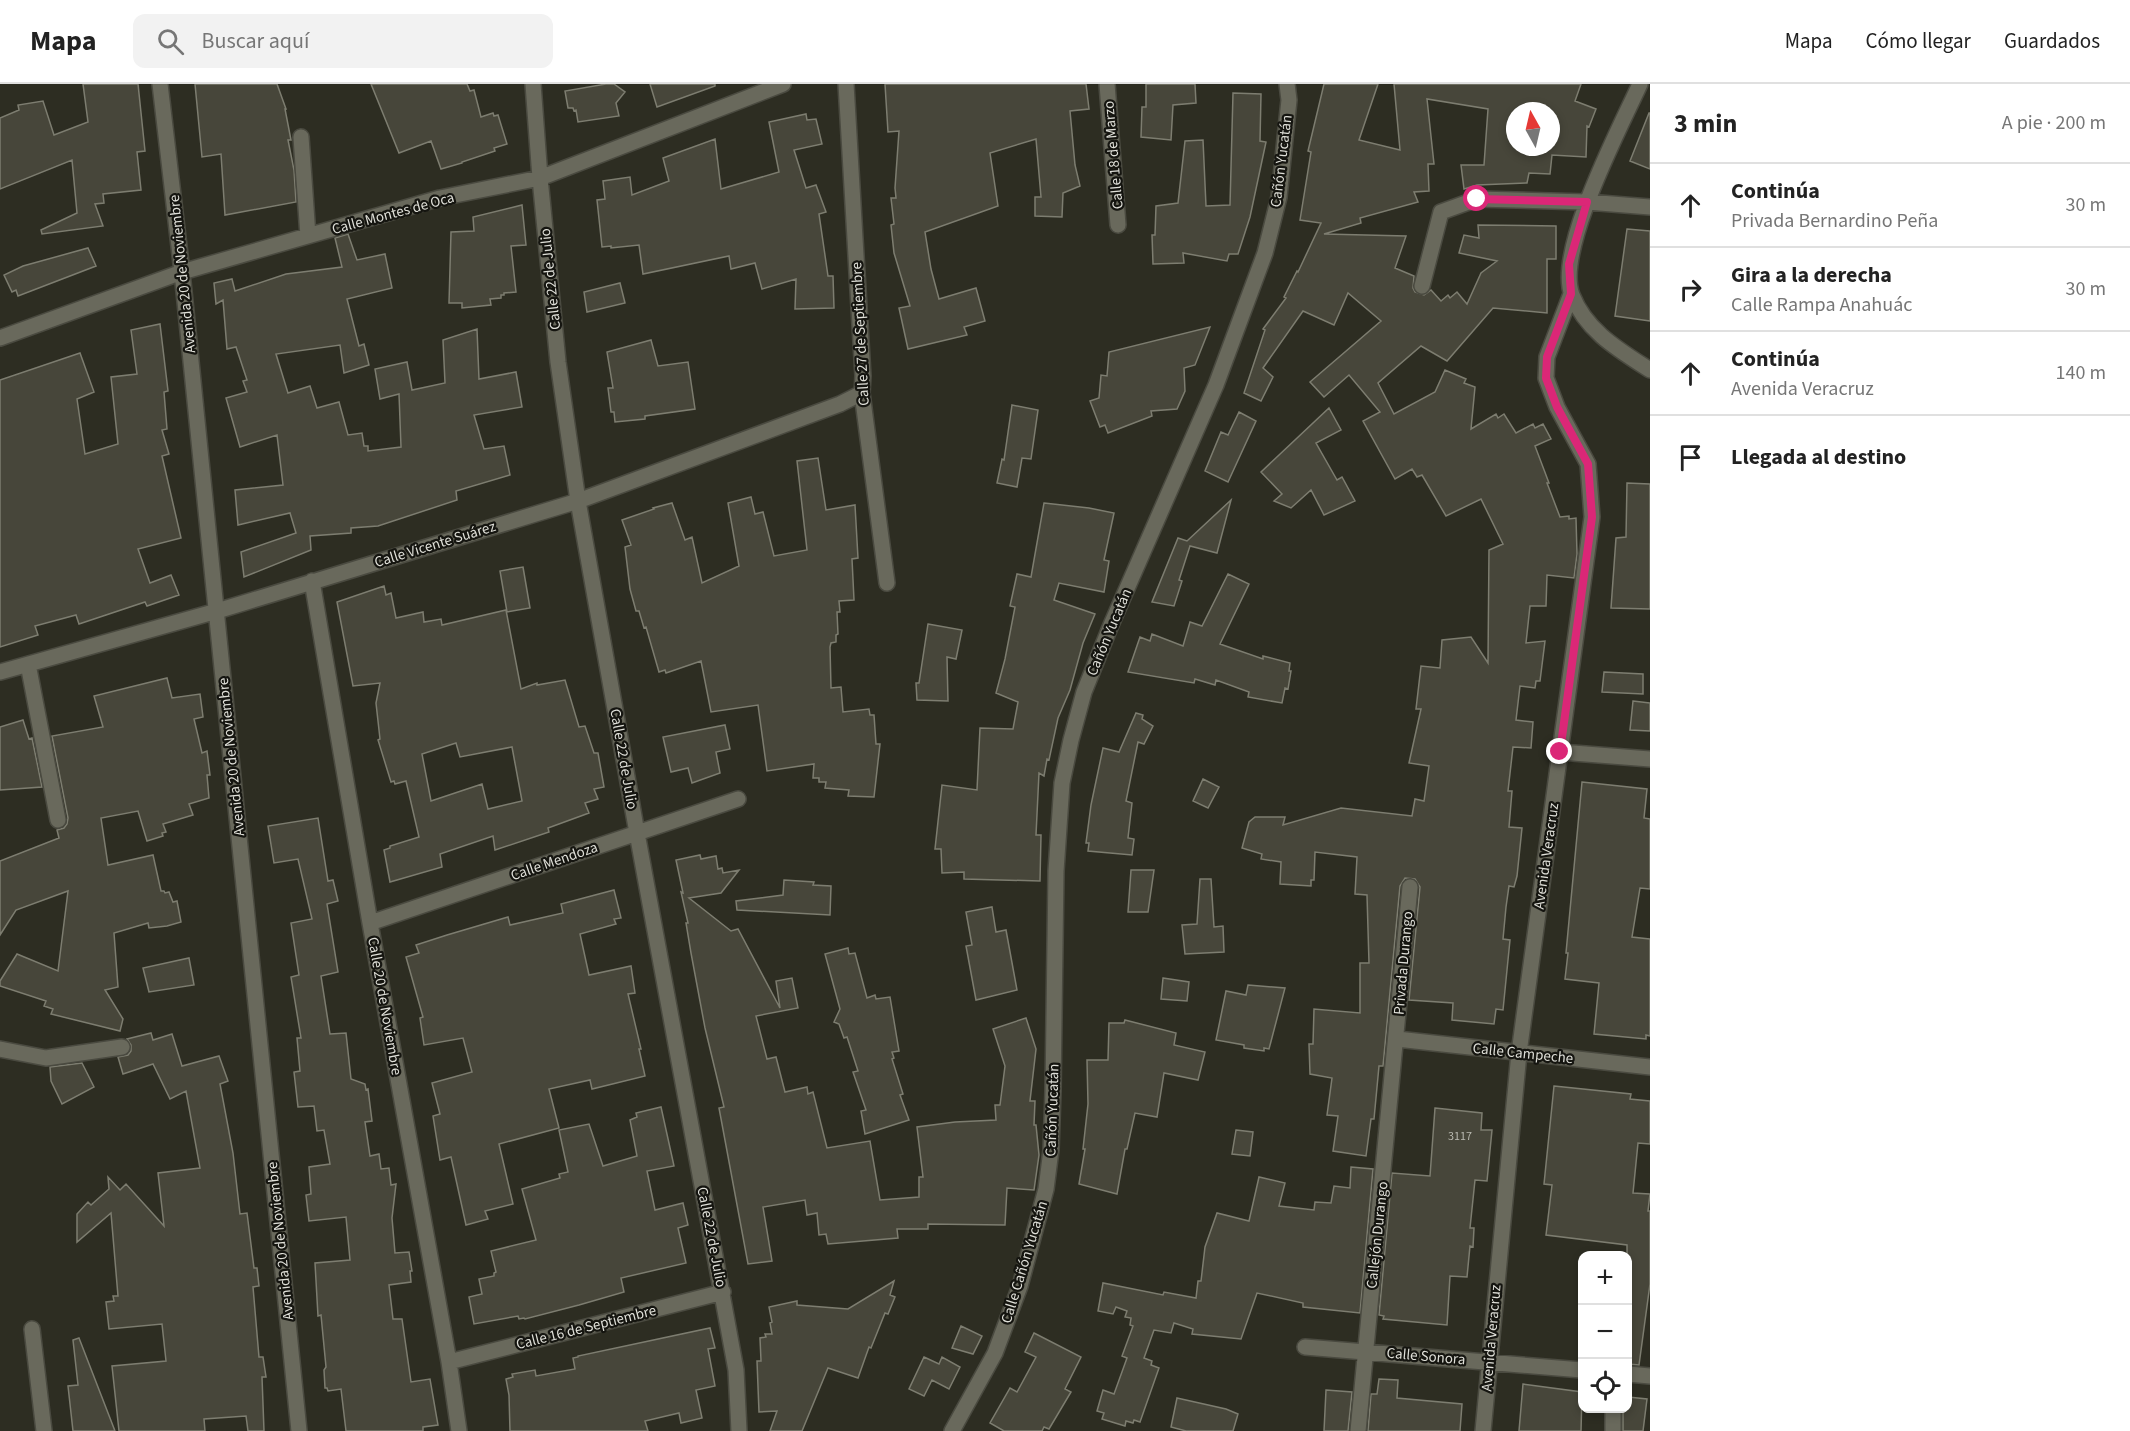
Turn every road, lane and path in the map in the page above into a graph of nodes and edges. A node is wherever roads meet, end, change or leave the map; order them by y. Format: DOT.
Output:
graph roads {
  1 [pos="160,84"];
  2 [pos="533,84"];
  3 [pos="783,84"];
  4 [pos="846,84"];
  5 [pos="1107,84"];
  6 [pos="1287,84"];
  7 [pos="1297,84"];
  8 [pos="1640,84"];
  9 [pos="1289,100"];
  10 [pos="301,137"];
  11 [pos="540,178"];
  12 [pos="1587,202"];
  13 [pos="1650,207"];
  14 [pos="1118,225"];
  15 [pos="308,236"];
  16 [pos="182,272"];
  17 [pos="1422,286"];
  18 [pos="1571,294"];
  19 [pos="0,338"];
  20 [pos="1650,370"];
  21 [pos="862,393"];
  22 [pos="578,501"];
  23 [pos="312,581"];
  24 [pos="887,583"];
  25 [pos="217,611"];
  26 [pos="28,664"];
  27 [pos="0,672"];
  28 [pos="1560,752"];
  29 [pos="1650,759"];
  30 [pos="738,799"];
  31 [pos="58,820"];
  32 [pos="637,833"];
  33 [pos="1410,887"];
  34 [pos="370,923"];
  35 [pos="1397,1039"];
  36 [pos="122,1047"];
  37 [pos="0,1049"];
  38 [pos="1519,1053"];
  39 [pos="1650,1067"];
  40 [pos="1046,1189"];
  41 [pos="723,1292"];
  42 [pos="32,1329"];
  43 [pos="1305,1347"];
  44 [pos="1365,1351"];
  45 [pos="1489,1361"];
  46 [pos="449,1362"];
  47 [pos="1578,1370"];
  48 [pos="1632,1374"];
  49 [pos="1650,1376"];
  50 [pos="1613,1413"];
  51 [pos="44,1431"];
  52 [pos="299,1431"];
  53 [pos="459,1431"];
  54 [pos="738,1431"];
  55 [pos="952,1431"];
  56 [pos="1358,1431"];
  57 [pos="1483,1431"];
  58 [pos="1613,1431"];
  1 -- 16 [label="street, Avenida 20 de Noviembre"];
  2 -- 11 [label="street, Calle 22 de Julio"];
  3 -- 11 [label="street, Calle Montes de Oca"];
  4 -- 21 [label="street, Calle 27 de Septiembre"];
  5 -- 14 [label="street, Calle 18 de Marzo"];
  6 -- 9 [label="street"];
  7 -- 9 [label="street"];
  8 -- 12 [label="street"];
  9 -- 40 [label="street, Cañón Yucatán"];
  10 -- 15 [label="street"];
  11 -- 15 [label="street, Calle Montes de Oca"];
  11 -- 22 [label="street, Calle 22 de Julio"];
  12 -- 13 [label="street"];
  12 -- 17 [label="street"];
  12 -- 18 [label="street"];
  15 -- 16 [label="street, Calle Montes de Oca"];
  16 -- 19 [label="street, Calle Montes de Oca"];
  16 -- 25 [label="street, Avenida 20 de Noviembre"];
  18 -- 20 [label="street"];
  18 -- 28 [label="street, Avenida Veracruz"];
  21 -- 22 [label="street, Calle Vicente Suárez"];
  21 -- 24 [label="street, Calle 27 de Septiembre"];
  22 -- 23 [label="street, Calle Vicente Suárez"];
  22 -- 32 [label="street, Calle 22 de Julio"];
  23 -- 25 [label="street, Calle Vicente Suárez"];
  23 -- 34 [label="street, Calle 20 de Noviembre"];
  25 -- 26 [label="street, Calle Vicente Suárez"];
  25 -- 52 [label="street, Avenida 20 de Noviembre"];
  26 -- 27 [label="street, Calle Vicente Suárez"];
  26 -- 31 [label="street"];
  28 -- 29 [label="street"];
  28 -- 38 [label="street, Avenida Veracruz"];
  30 -- 32 [label="street, Calle Mendoza"];
  32 -- 34 [label="street, Calle Mendoza"];
  32 -- 41 [label="street, Calle 22 de Julio"];
  33 -- 35 [label="street, Privada Durango"];
  34 -- 46 [label="street, Calle 20 de Noviembre"];
  35 -- 38 [label="street, Calle Campeche"];
  35 -- 44 [label="street, Callejón Durango"];
  36 -- 37 [label="street"];
  38 -- 39 [label="street, Calle Campeche"];
  38 -- 45 [label="street, Avenida Veracruz"];
  40 -- 55 [label="street, Calle Cañón Yucatán"];
  41 -- 46 [label="street, Calle 16 de Septiembre"];
  41 -- 54 [label="street, Calle 22 de Julio"];
  42 -- 51 [label="street"];
  43 -- 44 [label="street, Calle Sonora"];
  44 -- 45 [label="street, Calle Sonora"];
  44 -- 56 [label="street, Callejón Durango"];
  45 -- 47 [label="street, Calle Sonora"];
  45 -- 57 [label="street, Avenida Veracruz"];
  46 -- 53 [label="street, Calle 20 de Noviembre"];
  48 -- 49 [label="street"];
  50 -- 58 [label="street"];
}
